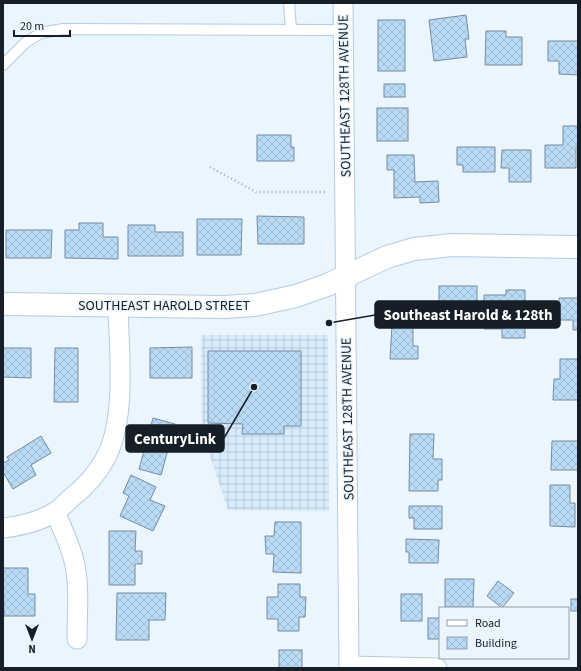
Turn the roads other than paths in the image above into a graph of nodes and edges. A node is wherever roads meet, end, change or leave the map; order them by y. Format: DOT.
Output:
graph roads {
  1 [pos="289,3"];
  2 [pos="342,3"];
  3 [pos="291,29"];
  4 [pos="343,30"];
  5 [pos="3,65"];
  6 [pos="578,247"];
  7 [pos="346,276"];
  8 [pos="3,304"];
  9 [pos="118,306"];
  10 [pos="55,512"];
  11 [pos="3,528"];
  12 [pos="77,639"];
  13 [pos="349,667"];
  14 [pos="437,668"];
  1 -- 3 [label="lane"];
  2 -- 4 [label="street, SOUTHEAST 128TH AVENUE"];
  3 -- 4 [label="lane"];
  3 -- 5 [label="lane"];
  4 -- 7 [label="street, SOUTHEAST 128TH AVENUE"];
  6 -- 7 [label="street, SOUTHEAST HAROLD STREET"];
  7 -- 9 [label="street, SOUTHEAST HAROLD STREET"];
  7 -- 13 [label="street, SOUTHEAST 128TH AVENUE"];
  8 -- 9 [label="street, SOUTHEAST HAROLD STREET"];
  9 -- 10 [label="street"];
  10 -- 11 [label="street"];
  10 -- 12 [label="street"];
  13 -- 14 [label="street"];
}
